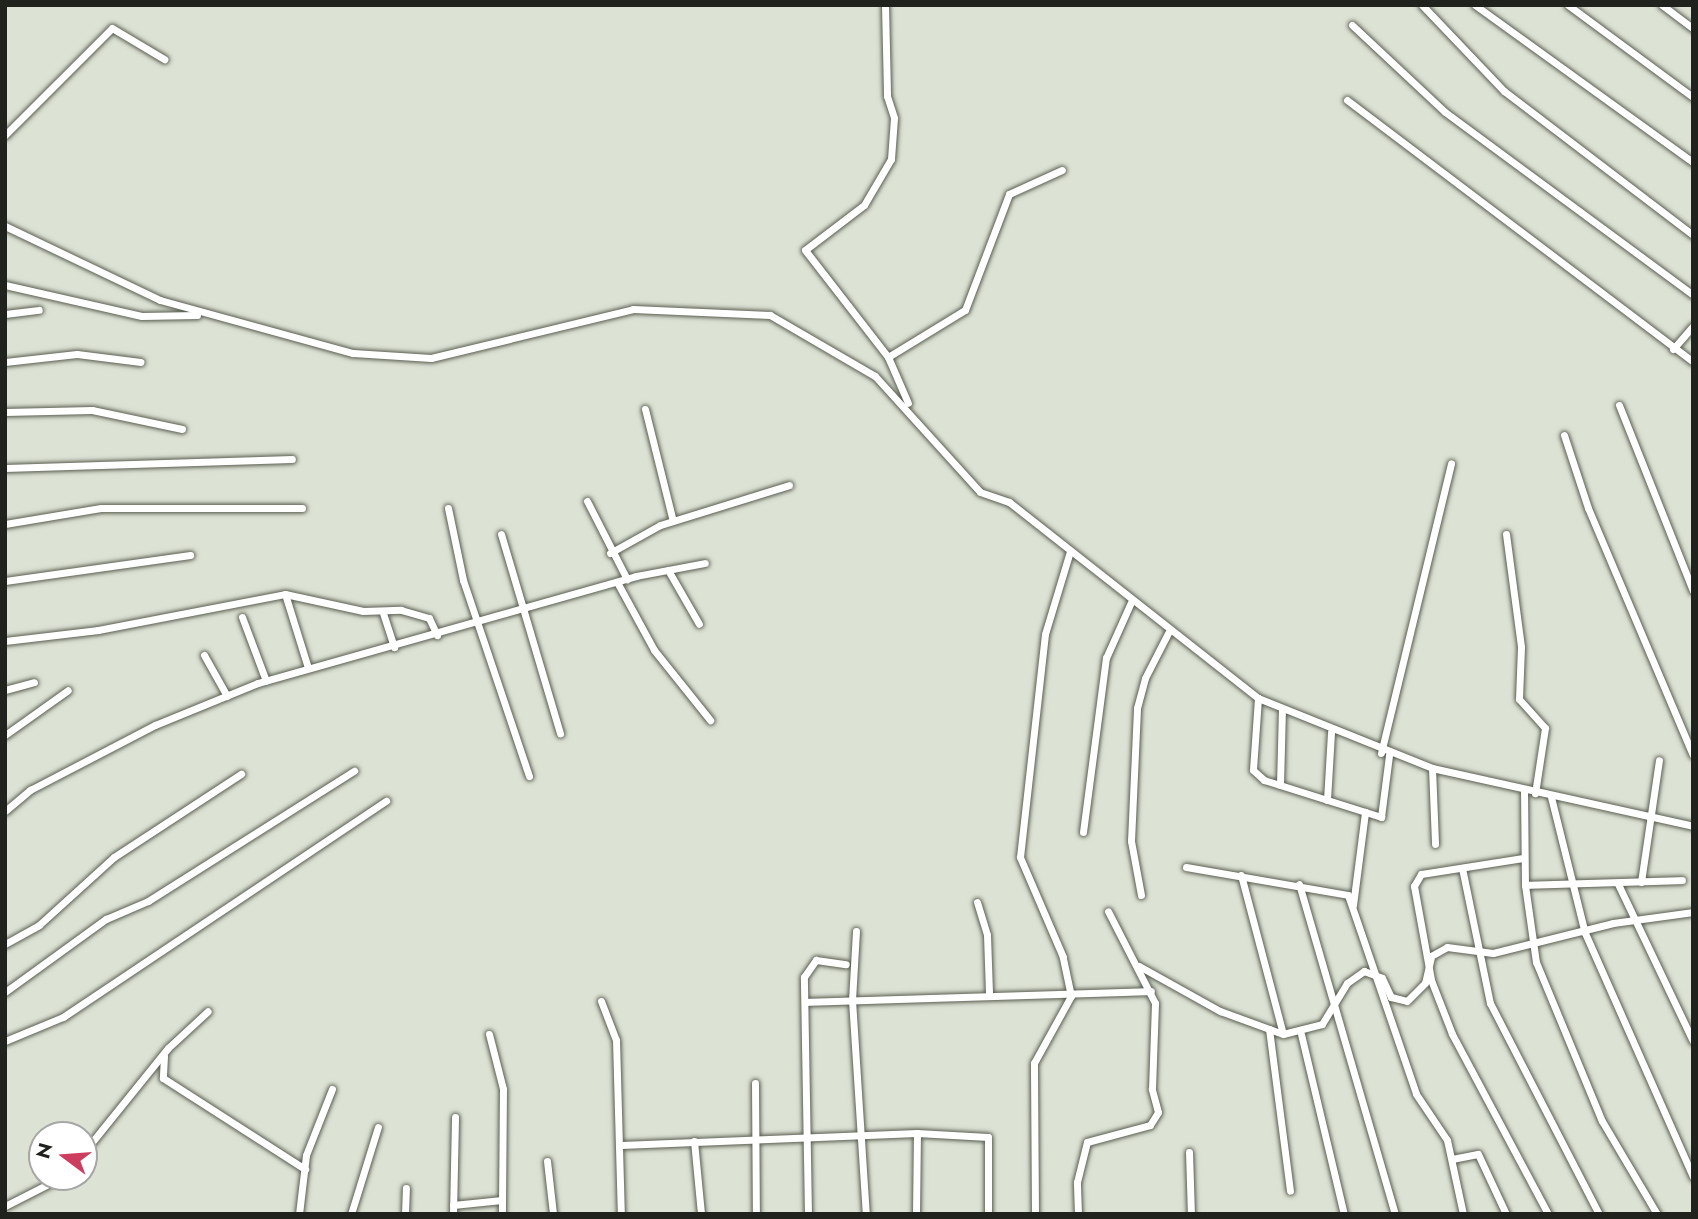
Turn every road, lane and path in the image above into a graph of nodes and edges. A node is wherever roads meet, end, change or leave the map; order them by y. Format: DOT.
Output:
graph roads {
  1 [pos="885,5"];
  2 [pos="1422,5"];
  3 [pos="1475,5"];
  4 [pos="1568,5"];
  5 [pos="1662,5"];
  6 [pos="1352,25"];
  7 [pos="1693,28"];
  8 [pos="164,59"];
  9 [pos="1693,97"];
  10 [pos="1347,100"];
  11 [pos="5,135"];
  12 [pos="1693,162"];
  13 [pos="1062,170"];
  14 [pos="5,226"];
  15 [pos="1693,234"];
  16 [pos="5,285"];
  17 [pos="1693,295"];
  18 [pos="39,310"];
  19 [pos="5,314"];
  20 [pos="202,314"];
  21 [pos="1693,326"];
  22 [pos="1673,349"];
  23 [pos="888,357"];
  24 [pos="5,362"];
  25 [pos="141,362"];
  26 [pos="1693,362"];
  27 [pos="1619,405"];
  28 [pos="645,410"];
  29 [pos="5,412"];
  30 [pos="911,412"];
  31 [pos="182,429"];
  32 [pos="1564,435"];
  33 [pos="292,460"];
  34 [pos="1451,463"];
  35 [pos="5,468"];
  36 [pos="789,485"];
  37 [pos="587,501"];
  38 [pos="302,508"];
  39 [pos="448,508"];
  40 [pos="673,521"];
  41 [pos="5,524"];
  42 [pos="501,534"];
  43 [pos="1506,534"];
  44 [pos="1070,551"];
  45 [pos="610,553"];
  46 [pos="190,555"];
  47 [pos="705,563"];
  48 [pos="668,570"];
  49 [pos="627,579"];
  50 [pos="5,581"];
  51 [pos="617,582"];
  52 [pos="1693,591"];
  53 [pos="285,594"];
  54 [pos="1131,601"];
  55 [pos="525,611"];
  56 [pos="383,613"];
  57 [pos="242,617"];
  58 [pos="699,624"];
  59 [pos="477,625"];
  60 [pos="1168,633"];
  61 [pos="437,635"];
  62 [pos="5,641"];
  63 [pos="394,647"];
  64 [pos="204,655"];
  65 [pos="308,668"];
  66 [pos="267,681"];
  67 [pos="34,682"];
  68 [pos="5,690"];
  69 [pos="68,690"];
  70 [pos="227,696"];
  71 [pos="1258,698"];
  72 [pos="1282,710"];
  73 [pos="710,720"];
  74 [pos="1331,732"];
  75 [pos="560,733"];
  76 [pos="5,735"];
  77 [pos="1385,754"];
  78 [pos="1693,755"];
  79 [pos="1659,760"];
  80 [pos="1432,768"];
  81 [pos="354,771"];
  82 [pos="241,774"];
  83 [pos="528,776"];
  84 [pos="1280,785"];
  85 [pos="1524,790"];
  86 [pos="1535,793"];
  87 [pos="1551,797"];
  88 [pos="1327,800"];
  89 [pos="386,801"];
  90 [pos="5,811"];
  91 [pos="1365,812"];
  92 [pos="1650,816"];
  93 [pos="1693,826"];
  94 [pos="1083,832"];
  95 [pos="1435,844"];
  96 [pos="1523,858"];
  97 [pos="1186,867"];
  98 [pos="1462,868"];
  99 [pos="1241,875"];
  100 [pos="1682,880"];
  101 [pos="1570,882"];
  102 [pos="1642,882"];
  103 [pos="1299,884"];
  104 [pos="1618,884"];
  105 [pos="1525,885"];
  106 [pos="1141,895"];
  107 [pos="977,902"];
  108 [pos="1353,906"];
  109 [pos="1108,911"];
  110 [pos="1693,912"];
  111 [pos="1632,920"];
  112 [pos="856,931"];
  113 [pos="1584,933"];
  114 [pos="1531,941"];
  115 [pos="5,944"];
  116 [pos="1477,949"];
  117 [pos="1427,962"];
  118 [pos="846,964"];
  119 [pos="1136,964"];
  120 [pos="1376,973"];
  121 [pos="1151,991"];
  122 [pos="5,992"];
  123 [pos="989,992"];
  124 [pos="1071,996"];
  125 [pos="852,1000"];
  126 [pos="601,1001"];
  127 [pos="806,1002"];
  128 [pos="1336,1009"];
  129 [pos="208,1012"];
  130 [pos="1269,1029"];
  131 [pos="489,1034"];
  132 [pos="1283,1034"];
  133 [pos="1301,1034"];
  134 [pos="5,1041"];
  135 [pos="1693,1041"];
  136 [pos="164,1056"];
  137 [pos="755,1083"];
  138 [pos="332,1089"];
  139 [pos="455,1117"];
  140 [pos="378,1127"];
  141 [pos="917,1133"];
  142 [pos="98,1135"];
  143 [pos="808,1138"];
  144 [pos="858,1138"];
  145 [pos="694,1141"];
  146 [pos="754,1141"];
  147 [pos="621,1145"];
  148 [pos="1189,1152"];
  149 [pos="1452,1159"];
  150 [pos="547,1161"];
  151 [pos="305,1168"];
  152 [pos="1693,1177"];
  153 [pos="406,1188"];
  154 [pos="34,1191"];
  155 [pos="1290,1191"];
  156 [pos="502,1200"];
  157 [pos="5,1206"];
  158 [pos="453,1210"];
  159 [pos="299,1214"];
  160 [pos="351,1214"];
  161 [pos="405,1214"];
  162 [pos="502,1214"];
  163 [pos="553,1214"];
  164 [pos="621,1214"];
  165 [pos="701,1214"];
  166 [pos="755,1214"];
  167 [pos="808,1214"];
  168 [pos="866,1214"];
  169 [pos="916,1214"];
  170 [pos="988,1214"];
  171 [pos="1035,1214"];
  172 [pos="1078,1214"];
  173 [pos="1191,1214"];
  174 [pos="1344,1214"];
  175 [pos="1395,1214"];
  176 [pos="1463,1214"];
  177 [pos="1506,1214"];
  178 [pos="1548,1214"];
  179 [pos="1599,1214"];
  180 [pos="1657,1214"];
  1 -- 23 [label="street"];
  2 -- 15 [label="street"];
  3 -- 12 [label="street"];
  4 -- 9 [label="street"];
  5 -- 7 [label="street"];
  6 -- 17 [label="street"];
  8 -- 11 [label="street"];
  10 -- 22 [label="street"];
  13 -- 23 [label="street"];
  14 -- 20 [label="street"];
  16 -- 20 [label="street"];
  18 -- 19 [label="street"];
  20 -- 30 [label="street"];
  21 -- 22 [label="street"];
  22 -- 26 [label="street"];
  23 -- 30 [label="street"];
  24 -- 25 [label="street"];
  27 -- 52 [label="street"];
  28 -- 40 [label="street"];
  29 -- 31 [label="street"];
  30 -- 44 [label="street"];
  32 -- 78 [label="street"];
  33 -- 35 [label="street"];
  34 -- 77 [label="street"];
  36 -- 40 [label="street"];
  37 -- 45 [label="street"];
  38 -- 41 [label="street"];
  39 -- 59 [label="street"];
  40 -- 45 [label="street"];
  42 -- 55 [label="street"];
  43 -- 86 [label="street"];
  44 -- 54 [label="street"];
  44 -- 124 [label="street"];
  45 -- 49 [label="street"];
  46 -- 50 [label="street"];
  47 -- 48 [label="street"];
  48 -- 49 [label="street"];
  48 -- 58 [label="street"];
  49 -- 51 [label="street"];
  51 -- 55 [label="street"];
  51 -- 73 [label="street"];
  53 -- 56 [label="street"];
  53 -- 62 [label="street"];
  53 -- 65 [label="street"];
  54 -- 60 [label="street"];
  54 -- 94 [label="street"];
  55 -- 59 [label="street"];
  55 -- 75 [label="street"];
  56 -- 61 [label="street"];
  56 -- 63 [label="street"];
  57 -- 66 [label="street"];
  59 -- 61 [label="street"];
  59 -- 83 [label="street"];
  60 -- 71 [label="street"];
  60 -- 106 [label="street"];
  61 -- 63 [label="street"];
  63 -- 65 [label="street"];
  64 -- 70 [label="street"];
  65 -- 66 [label="street"];
  66 -- 70 [label="street"];
  67 -- 68 [label="street"];
  69 -- 76 [label="street"];
  70 -- 90 [label="street"];
  71 -- 72 [label="street"];
  71 -- 84 [label="street"];
  72 -- 74 [label="street"];
  72 -- 84 [label="street"];
  74 -- 77 [label="street"];
  74 -- 88 [label="street"];
  77 -- 80 [label="street"];
  77 -- 91 [label="street"];
  79 -- 92 [label="street"];
  80 -- 85 [label="street"];
  80 -- 95 [label="street"];
  81 -- 122 [label="street"];
  82 -- 115 [label="street"];
  84 -- 88 [label="street"];
  85 -- 86 [label="street"];
  85 -- 96 [label="street"];
  86 -- 87 [label="street"];
  87 -- 92 [label="street"];
  87 -- 101 [label="street"];
  88 -- 91 [label="street"];
  89 -- 134 [label="street"];
  91 -- 108 [label="street"];
  92 -- 93 [label="street"];
  92 -- 102 [label="street"];
  96 -- 98 [label="street"];
  96 -- 105 [label="street"];
  97 -- 99 [label="street"];
  98 -- 116 [label="street"];
  98 -- 117 [label="street"];
  99 -- 103 [label="street"];
  99 -- 132 [label="street"];
  100 -- 102 [label="street"];
  101 -- 104 [label="street"];
  101 -- 105 [label="street"];
  101 -- 113 [label="street"];
  102 -- 104 [label="street"];
  103 -- 108 [label="street"];
  103 -- 128 [label="street"];
  104 -- 111 [label="street"];
  105 -- 114 [label="street"];
  107 -- 123 [label="street"];
  108 -- 120 [label="street"];
  109 -- 119 [label="street"];
  110 -- 111 [label="street"];
  111 -- 113 [label="street"];
  111 -- 135 [label="street"];
  112 -- 125 [label="street"];
  113 -- 114 [label="street"];
  113 -- 152 [label="street"];
  114 -- 116 [label="street"];
  114 -- 180 [label="street"];
  116 -- 117 [label="street"];
  116 -- 179 [label="street"];
  117 -- 120 [label="street"];
  117 -- 178 [label="street"];
  118 -- 127 [label="street"];
  119 -- 121 [label="street"];
  119 -- 130 [label="street"];
  120 -- 128 [label="street"];
  120 -- 149 [label="street"];
  121 -- 124 [label="street"];
  121 -- 172 [label="street"];
  123 -- 124 [label="street"];
  123 -- 125 [label="street"];
  124 -- 171 [label="street"];
  125 -- 127 [label="street"];
  125 -- 144 [label="street"];
  126 -- 147 [label="street"];
  127 -- 143 [label="street"];
  128 -- 133 [label="street"];
  128 -- 175 [label="street"];
  129 -- 136 [label="street"];
  130 -- 132 [label="street"];
  130 -- 155 [label="street"];
  131 -- 156 [label="street"];
  132 -- 133 [label="street"];
  133 -- 174 [label="street"];
  136 -- 142 [label="street"];
  136 -- 151 [label="street"];
  137 -- 146 [label="street"];
  138 -- 151 [label="street"];
  139 -- 158 [label="street"];
  140 -- 160 [label="street"];
  141 -- 144 [label="street"];
  141 -- 169 [label="street"];
  141 -- 170 [label="street"];
  143 -- 144 [label="street"];
  143 -- 146 [label="street"];
  143 -- 167 [label="street"];
  144 -- 168 [label="street"];
  145 -- 146 [label="street"];
  145 -- 147 [label="street"];
  145 -- 165 [label="street"];
  146 -- 166 [label="street"];
  147 -- 164 [label="street"];
  148 -- 173 [label="street"];
  149 -- 176 [label="street"];
  149 -- 177 [label="street"];
  150 -- 163 [label="street"];
  151 -- 159 [label="street"];
  153 -- 161 [label="street"];
  154 -- 157 [label="street"];
  156 -- 158 [label="street"];
  156 -- 162 [label="street"];
}
